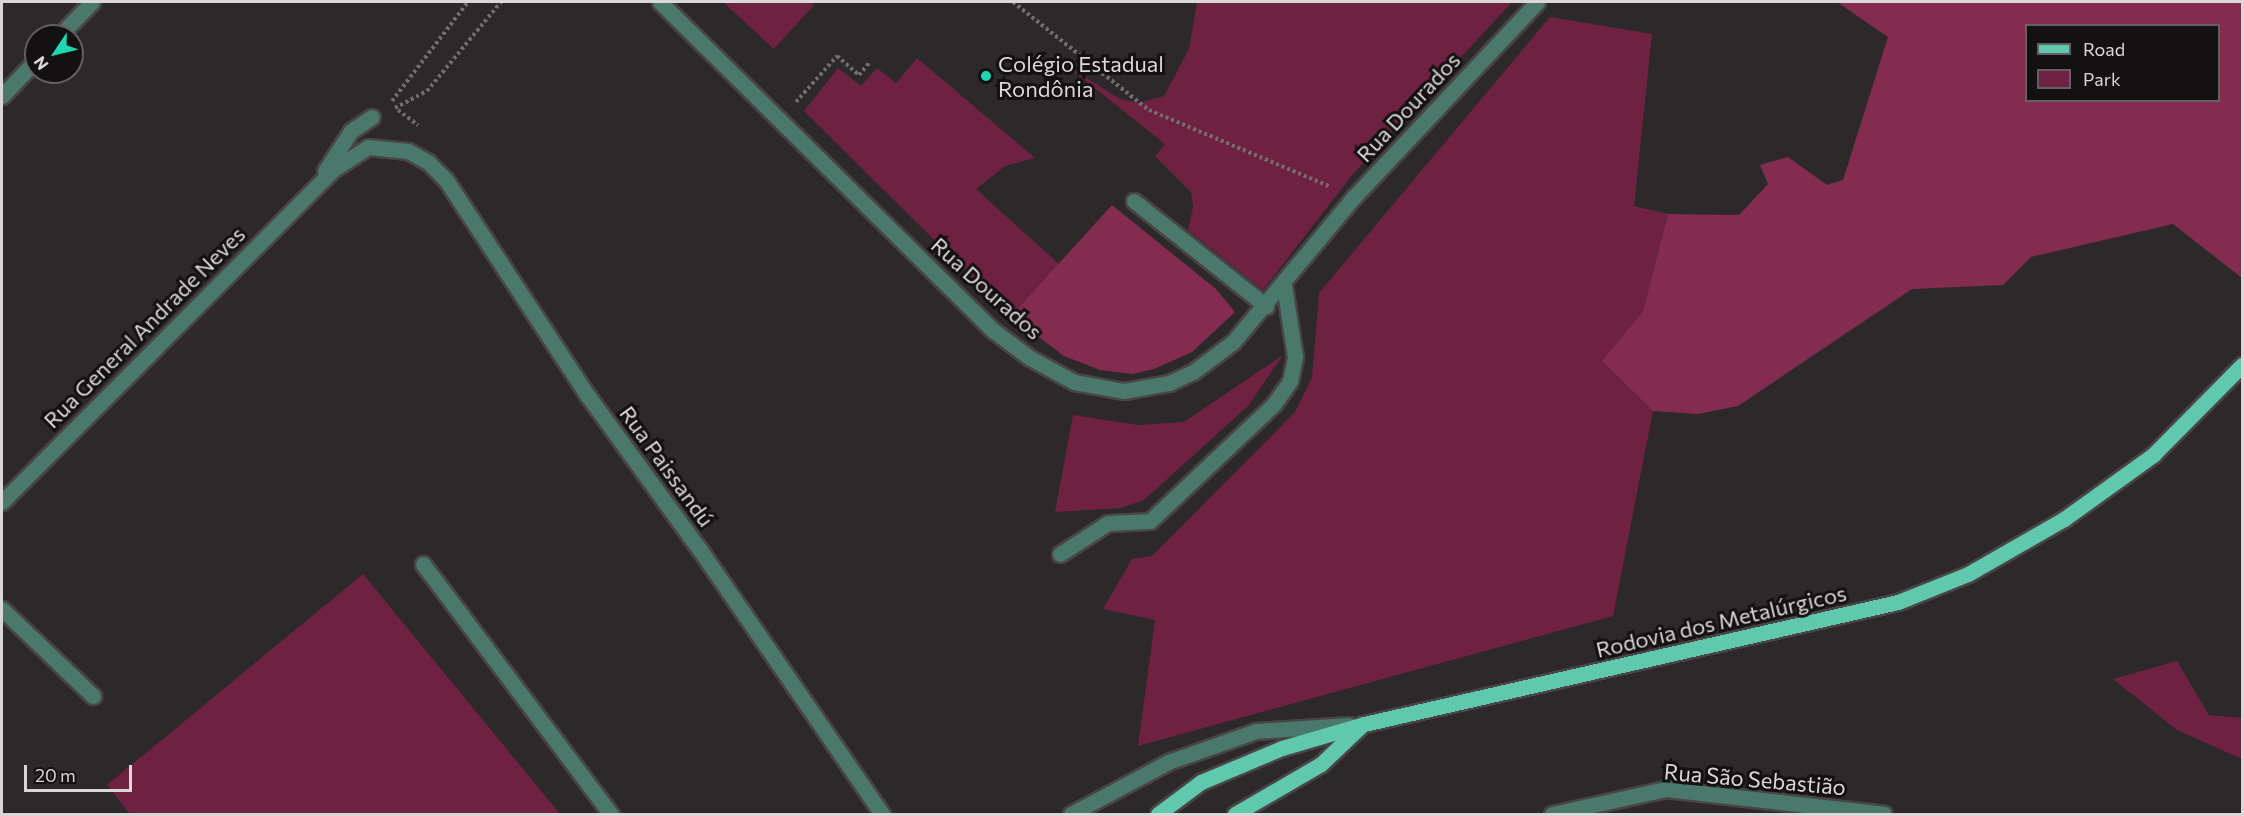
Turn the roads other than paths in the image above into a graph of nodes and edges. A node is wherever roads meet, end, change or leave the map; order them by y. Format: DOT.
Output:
graph roads {
  1 [pos="92,2"];
  2 [pos="660,2"];
  3 [pos="1537,2"];
  4 [pos="71,24"];
  5 [pos="24,73"];
  6 [pos="2,96"];
  7 [pos="372,117"];
  8 [pos="408,151"];
  9 [pos="318,184"];
  10 [pos="1134,201"];
  11 [pos="1284,285"];
  12 [pos="1266,306"];
  13 [pos="2242,365"];
  14 [pos="2,502"];
  15 [pos="1060,554"];
  16 [pos="423,564"];
  17 [pos="2,609"];
  18 [pos="93,696"];
  19 [pos="1364,724"];
  20 [pos="1841,812"];
  21 [pos="612,814"];
  22 [pos="882,814"];
  23 [pos="1071,814"];
  24 [pos="1158,814"];
  25 [pos="1235,814"];
  26 [pos="1552,814"];
  27 [pos="1884,814"];
  1 -- 4 [label="street"];
  2 -- 12 [label="street, Rua Dourados"];
  3 -- 11 [label="street, Rua Dourados"];
  5 -- 6 [label="street"];
  7 -- 9 [label="street, Rua General Andrade Neves"];
  8 -- 9 [label="street, Rua General Andrade Neves"];
  8 -- 22 [label="street, Rua Paissandú"];
  9 -- 14 [label="street, Rua General Andrade Neves"];
  10 -- 12 [label="street"];
  11 -- 12 [label="street, Rua Dourados"];
  11 -- 15 [label="street"];
  13 -- 19 [label="main road, Rodovia dos Metalúrgicos"];
  16 -- 21 [label="street"];
  17 -- 18 [label="street"];
  19 -- 23 [label="street"];
  19 -- 24 [label="main road, Rodovia dos Metalúrgicos"];
  19 -- 25 [label="main road"];
  20 -- 26 [label="street, Rua São Sebastião"];
  20 -- 27 [label="street, Rua São Sebastião"];
}
